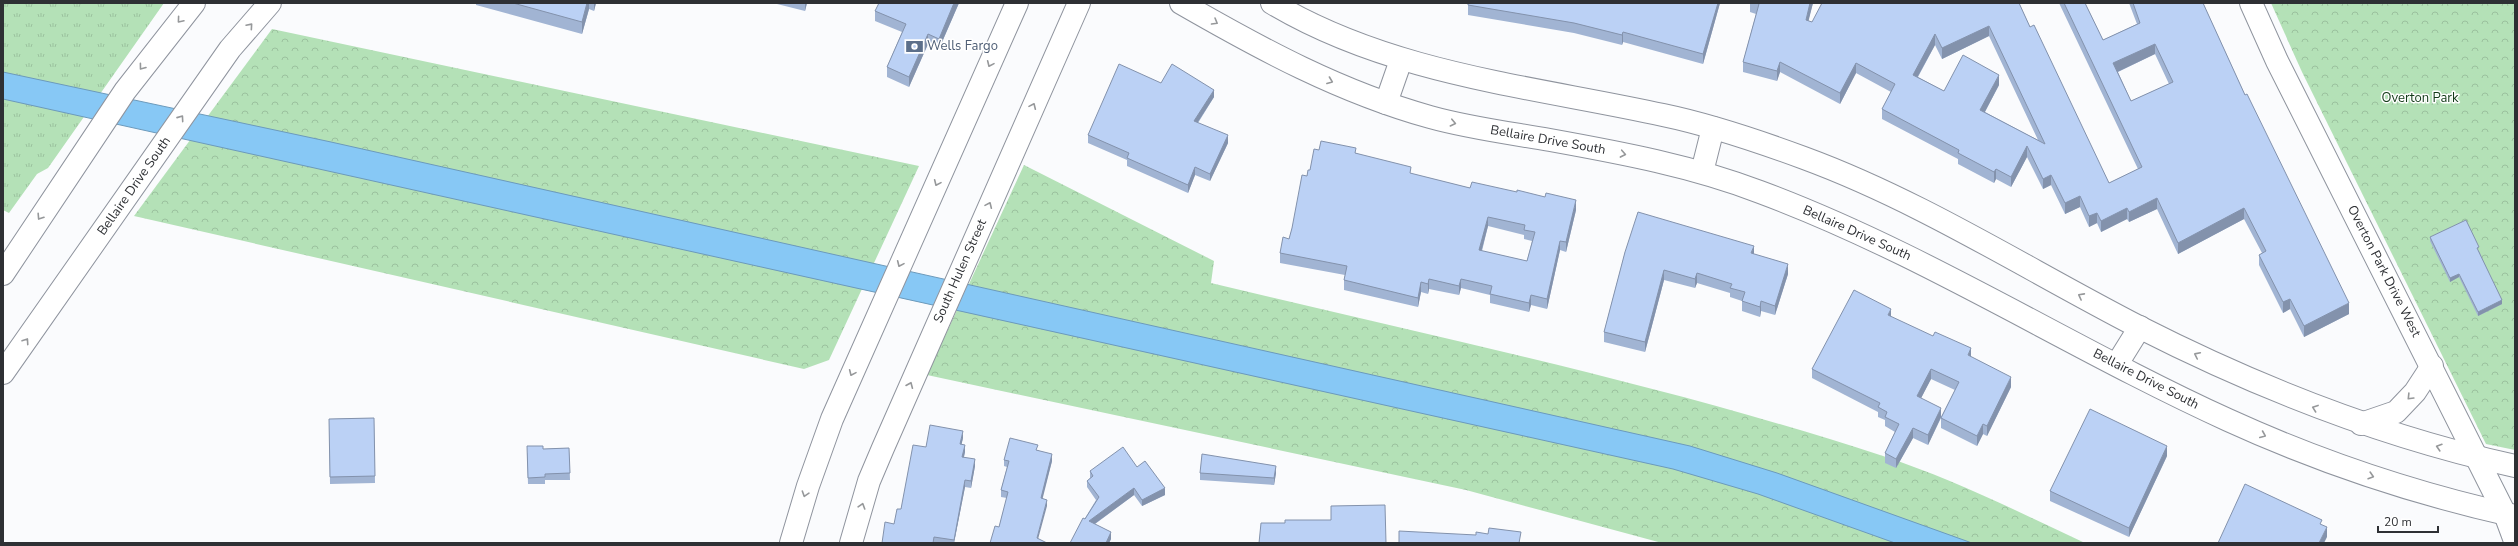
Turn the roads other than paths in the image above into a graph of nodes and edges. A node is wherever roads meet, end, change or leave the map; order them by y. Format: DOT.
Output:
graph roads {
  1 [pos="194,3"];
  2 [pos="270,3"];
  3 [pos="1017,3"];
  4 [pos="1079,3"];
  5 [pos="1181,3"];
  6 [pos="1272,3"];
  7 [pos="2251,3"];
  8 [pos="1401,60"];
  9 [pos="1386,103"];
  10 [pos="1713,128"];
  11 [pos="1702,172"];
  12 [pos="3,274"];
  13 [pos="2140,327"];
  14 [pos="2117,364"];
  15 [pos="2432,366"];
  16 [pos="3,373"];
  17 [pos="2361,424"];
  18 [pos="2477,458"];
  19 [pos="2515,466"];
  20 [pos="2510,515"];
  21 [pos="2515,541"];
  22 [pos="791,543"];
  23 [pos="851,543"];
  1 -- 12 [label="main road, one-way"];
  16 -- 2 [label="main road, Bellaire Drive South, one-way"];
  3 -- 22 [label="main road, one-way"];
  23 -- 4 [label="main road, South Hulen Street, one-way"];
  5 -- 9 [label="main road, Bellaire Drive South, one-way"];
  6 -- 8 [label="main road"];
  7 -- 15 [label="main road, Overton Park Drive West"];
  8 -- 9 [label="main road"];
  8 -- 10 [label="main road"];
  9 -- 11 [label="main road, Bellaire Drive South, one-way"];
  10 -- 11 [label="main road"];
  13 -- 10 [label="main road, one-way"];
  11 -- 14 [label="main road, Bellaire Drive South"];
  13 -- 14 [label="main road"];
  17 -- 13 [label="main road, one-way"];
  14 -- 20 [label="main road, Bellaire Drive South, one-way"];
  15 -- 17 [label="main road, one-way"];
  15 -- 18 [label="main road, Overton Park Drive West"];
  18 -- 17 [label="main road, one-way"];
  18 -- 19 [label="main road"];
  18 -- 20 [label="main road, Overton Park Drive West"];
  20 -- 21 [label="main road, Overton Park Drive West"];
}
